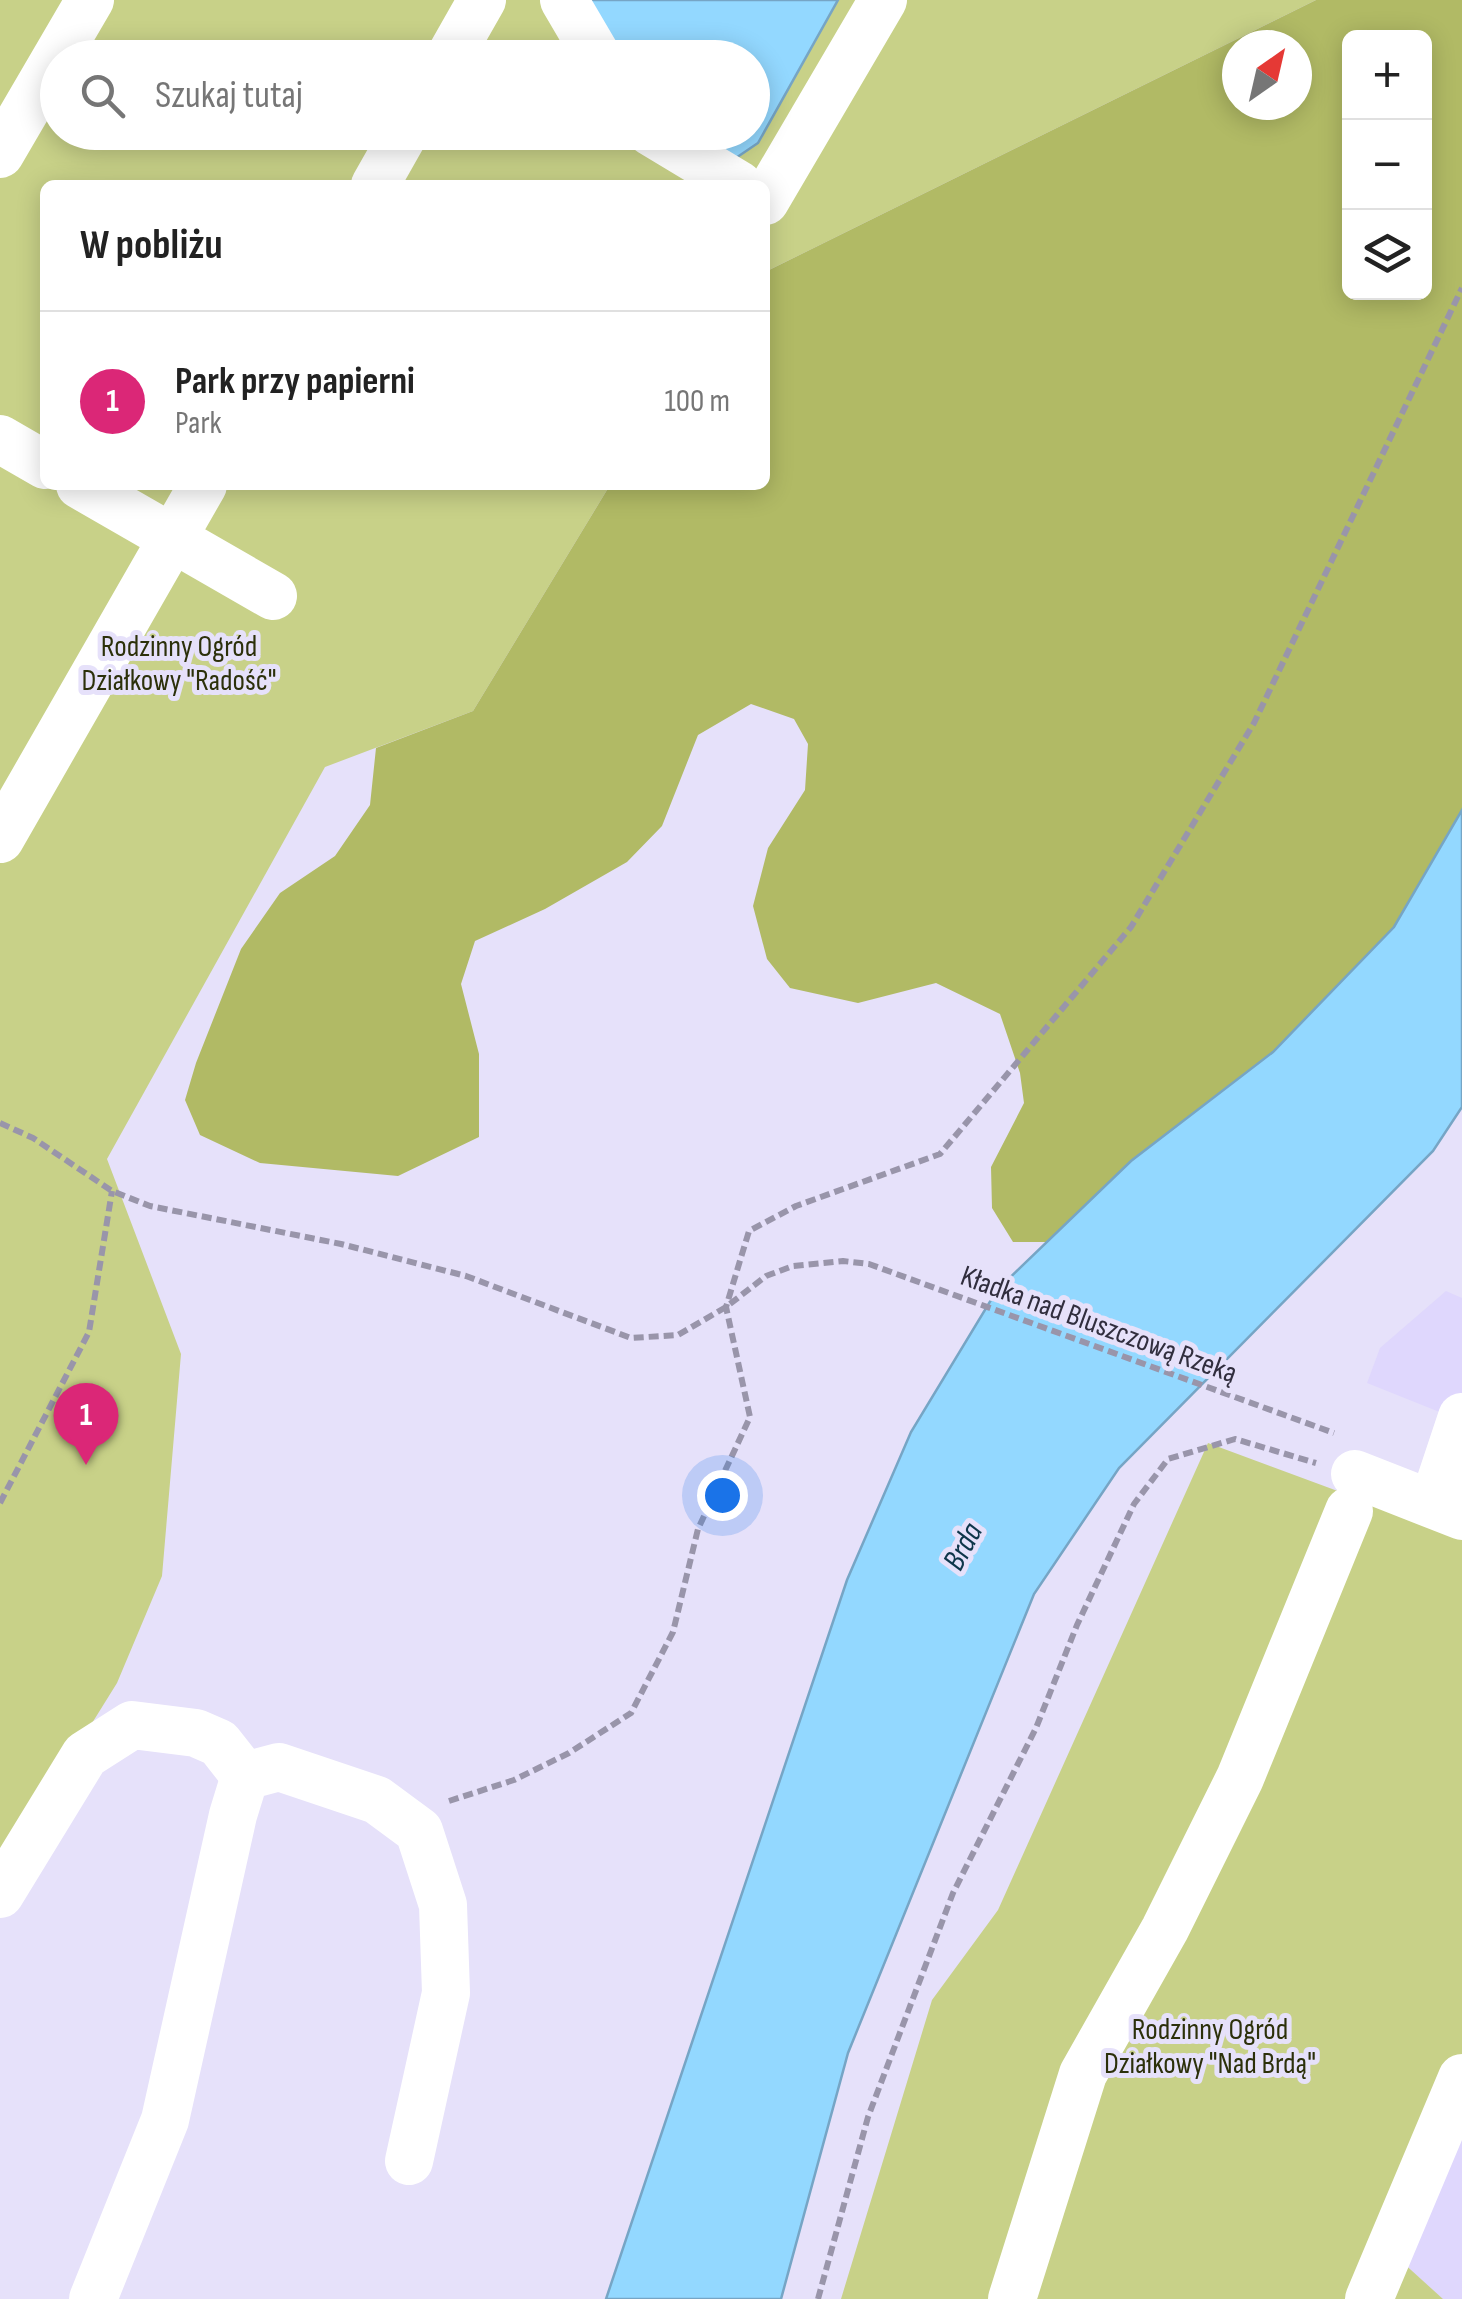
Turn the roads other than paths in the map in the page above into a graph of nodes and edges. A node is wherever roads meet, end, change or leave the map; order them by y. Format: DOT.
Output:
graph roads {
  1 [pos="90,0"];
  2 [pos="482,0"];
  3 [pos="564,0"];
  4 [pos="883,0"];
  5 [pos="67,40"];
  6 [pos="459,40"];
  7 [pos="587,40"];
  8 [pos="40,86"];
  9 [pos="395,150"];
  10 [pos="681,150"];
  11 [pos="0,154"];
  12 [pos="378,180"];
  13 [pos="731,180"];
  14 [pos="770,192"];
  15 [pos="0,439"];
  16 [pos="40,462"];
  17 [pos="89,490"];
  18 [pos="200,490"];
  19 [pos="172,538"];
  20 [pos="273,596"];
  21 [pos="0,839"];
  22 [pos="1462,1418"];
  23 [pos="1447,1510"];
  24 [pos="245,1776"];
  25 [pos="0,1894"];
  26 [pos="1462,2078"];
  27 [pos="409,2161"];
  28 [pos="93,2299"];
  29 [pos="1012,2299"];
  30 [pos="1370,2299"];
  1 -- 5 [label="street"];
  2 -- 6 [label="street"];
  3 -- 7 [label="street"];
  4 -- 14 [label="street"];
  8 -- 11 [label="street"];
  9 -- 12 [label="street"];
  10 -- 13 [label="street"];
  15 -- 16 [label="street"];
  17 -- 19 [label="street"];
  18 -- 19 [label="street"];
  19 -- 20 [label="street"];
  19 -- 21 [label="street"];
  22 -- 23 [label="street"];
  23 -- 29 [label="street"];
  24 -- 25 [label="street"];
  24 -- 27 [label="street"];
  24 -- 28 [label="street"];
  26 -- 30 [label="street"];
}
